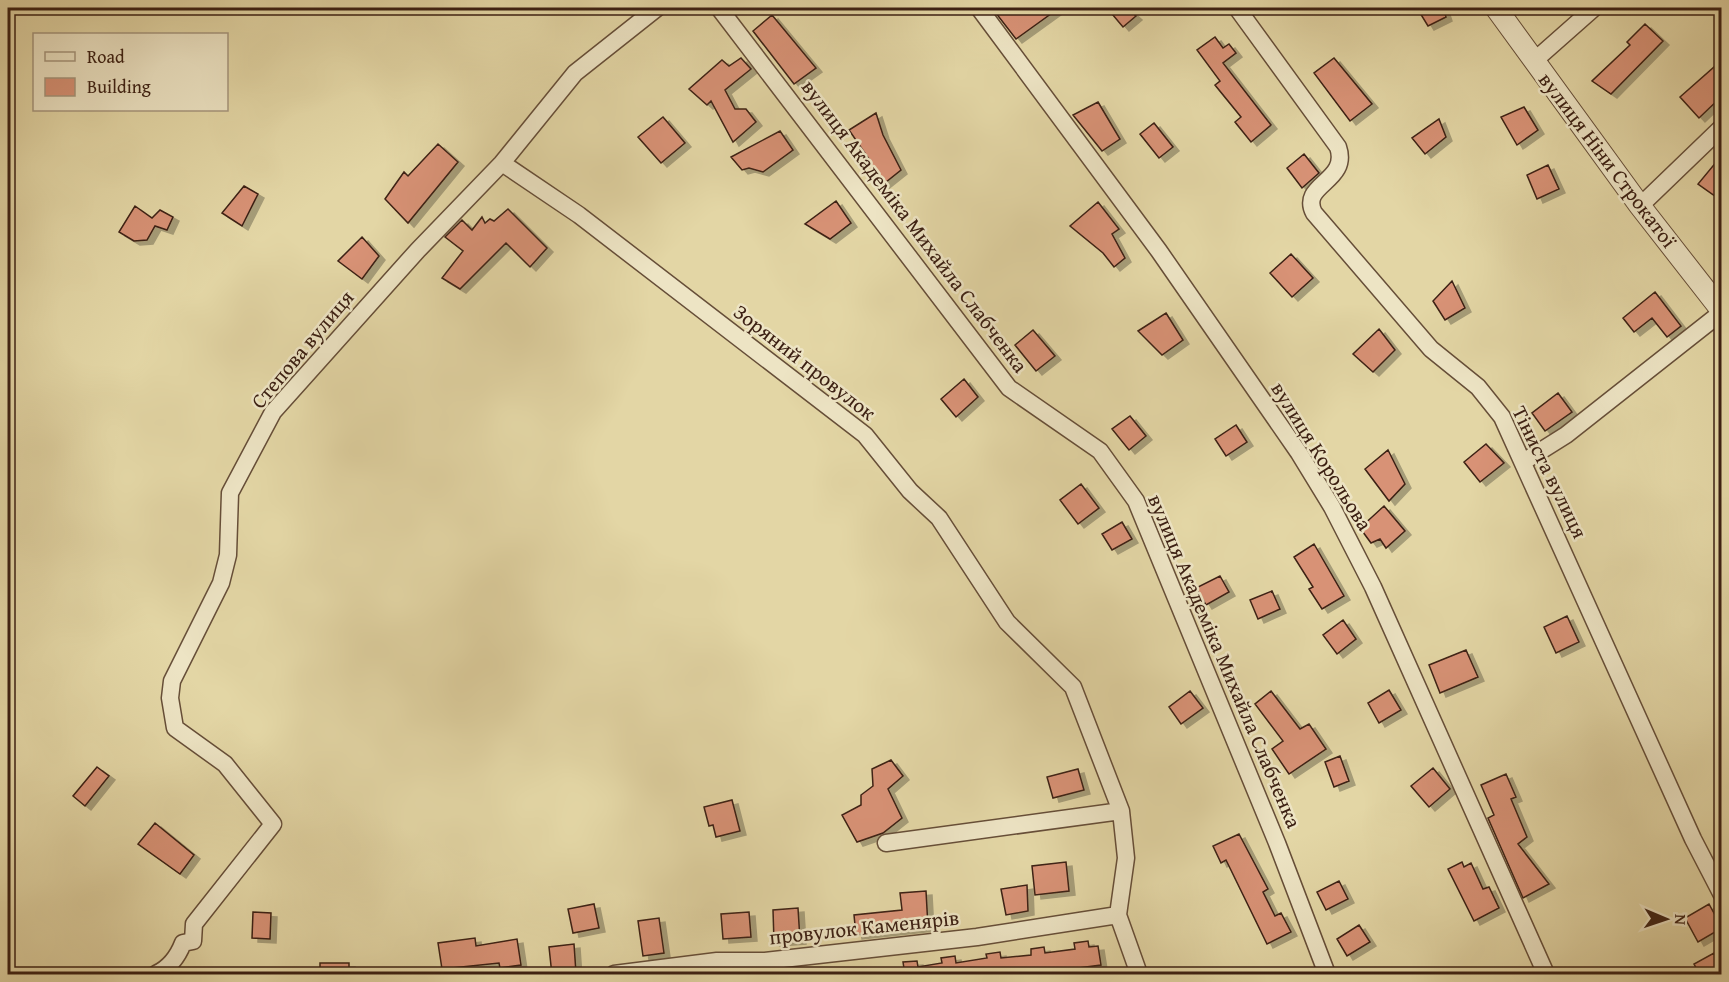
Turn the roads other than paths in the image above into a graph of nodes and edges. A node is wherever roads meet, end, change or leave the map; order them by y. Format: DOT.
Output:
graph roads {
  1 [pos="657,8"];
  2 [pos="719,8"];
  3 [pos="979,8"];
  4 [pos="1237,8"];
  5 [pos="1496,8"];
  6 [pos="1594,8"];
  7 [pos="1534,61"];
  8 [pos="1722,127"];
  9 [pos="502,163"];
  10 [pos="1640,206"];
  11 [pos="1722,311"];
  12 [pos="1523,462"];
  13 [pos="1121,811"];
  14 [pos="886,843"];
  15 [pos="1722,894"];
  16 [pos="1118,915"];
  17 [pos="156,975"];
  18 [pos="614,975"];
  19 [pos="1139,975"];
  20 [pos="1327,975"];
  21 [pos="1546,975"];
  1 -- 9 [label="street, Степова вулиця"];
  2 -- 20 [label="street, вулиця Академіка Михайла Слабченка"];
  3 -- 21 [label="street, вулиця Корольова"];
  4 -- 12 [label="street, Тіниста вулиця"];
  5 -- 7 [label="street, вулиця Ніни Строкатої"];
  6 -- 7 [label="street"];
  7 -- 10 [label="street, вулиця Ніни Строкатої"];
  8 -- 10 [label="street"];
  9 -- 13 [label="street, Зоряний провулок"];
  9 -- 17 [label="street, Степова вулиця"];
  10 -- 11 [label="street, вулиця Ніни Строкатої"];
  11 -- 12 [label="street"];
  12 -- 15 [label="street, Тіниста вулиця"];
  13 -- 14 [label="street"];
  13 -- 16 [label="street, Зоряний провулок"];
  16 -- 18 [label="street, провулок Каменярів"];
  16 -- 19 [label="street, Зоряний провулок"];
}
